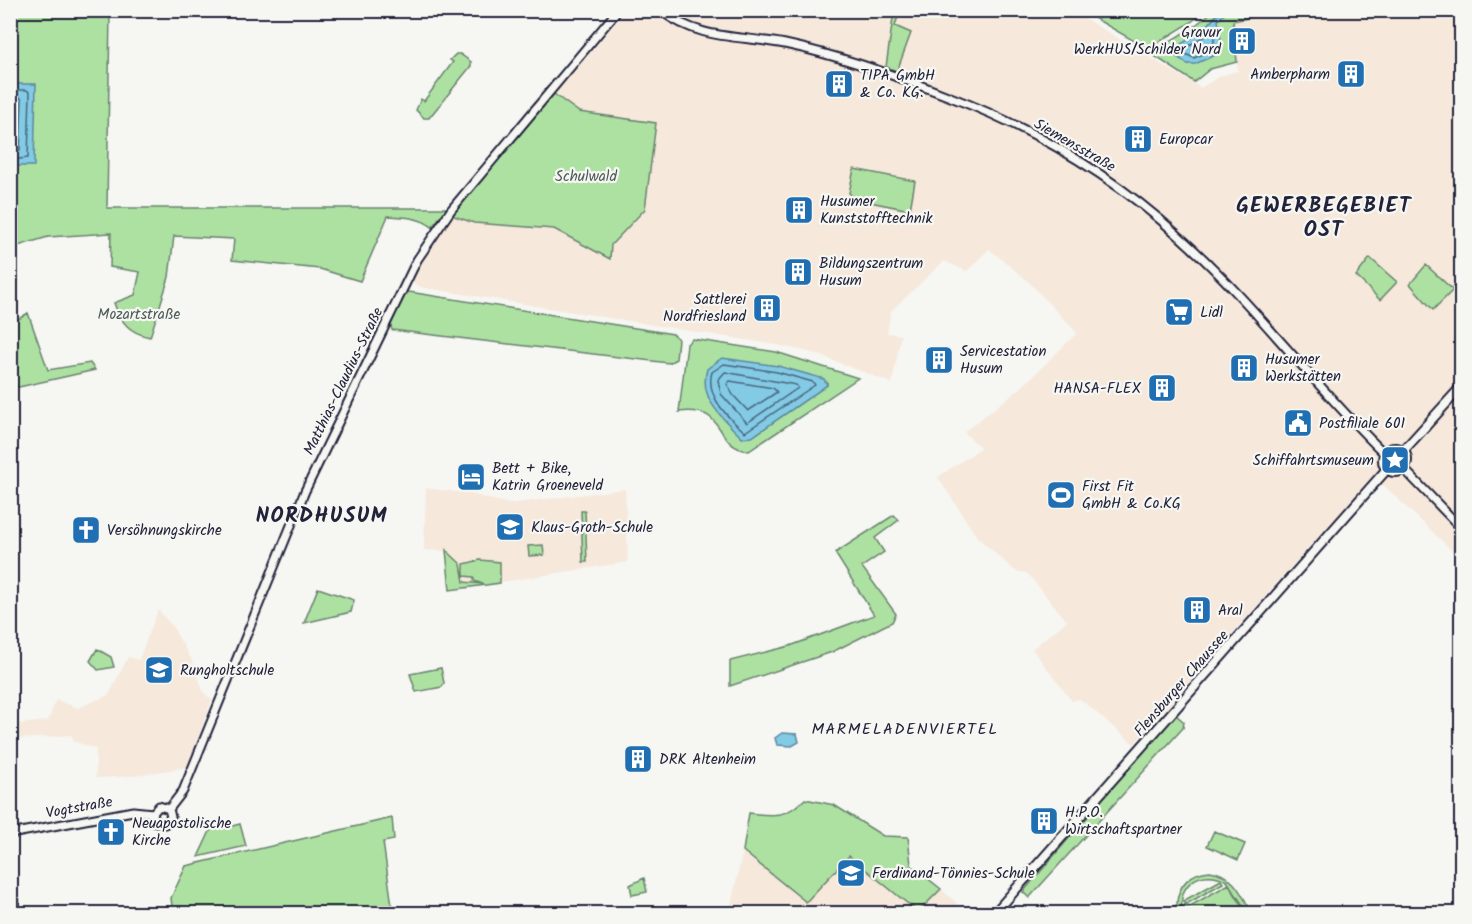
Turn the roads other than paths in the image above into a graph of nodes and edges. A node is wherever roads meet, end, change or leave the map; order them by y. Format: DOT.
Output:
graph roads {
  1 [pos="618,10"];
  2 [pos="660,10"];
  3 [pos="1461,386"];
  4 [pos="1403,452"];
  5 [pos="1385,454"];
  6 [pos="1387,469"];
  7 [pos="1404,469"];
  8 [pos="1461,529"];
  9 [pos="169,809"];
  10 [pos="153,813"];
  11 [pos="10,834"];
  12 [pos="10,888"];
  13 [pos="17,914"];
  14 [pos="994,914"];
  1 -- 9 [label="street, Matthias-Claudius-Straße"];
  2 -- 5 [label="street, Siemensstraße"];
  3 -- 4 [label="main road"];
  4 -- 5 [label="main road"];
  4 -- 7 [label="main road"];
  5 -- 6 [label="main road"];
  6 -- 7 [label="main road"];
  6 -- 14 [label="main road, Flensburger Chaussee"];
  7 -- 8 [label="street"];
  9 -- 10 [label="street"];
  9 -- 10 [label="street, Matthias-Claudius-Straße"];
  10 -- 11 [label="street, Vogtstraße"];
  12 -- 13 [label="main road"];
}
